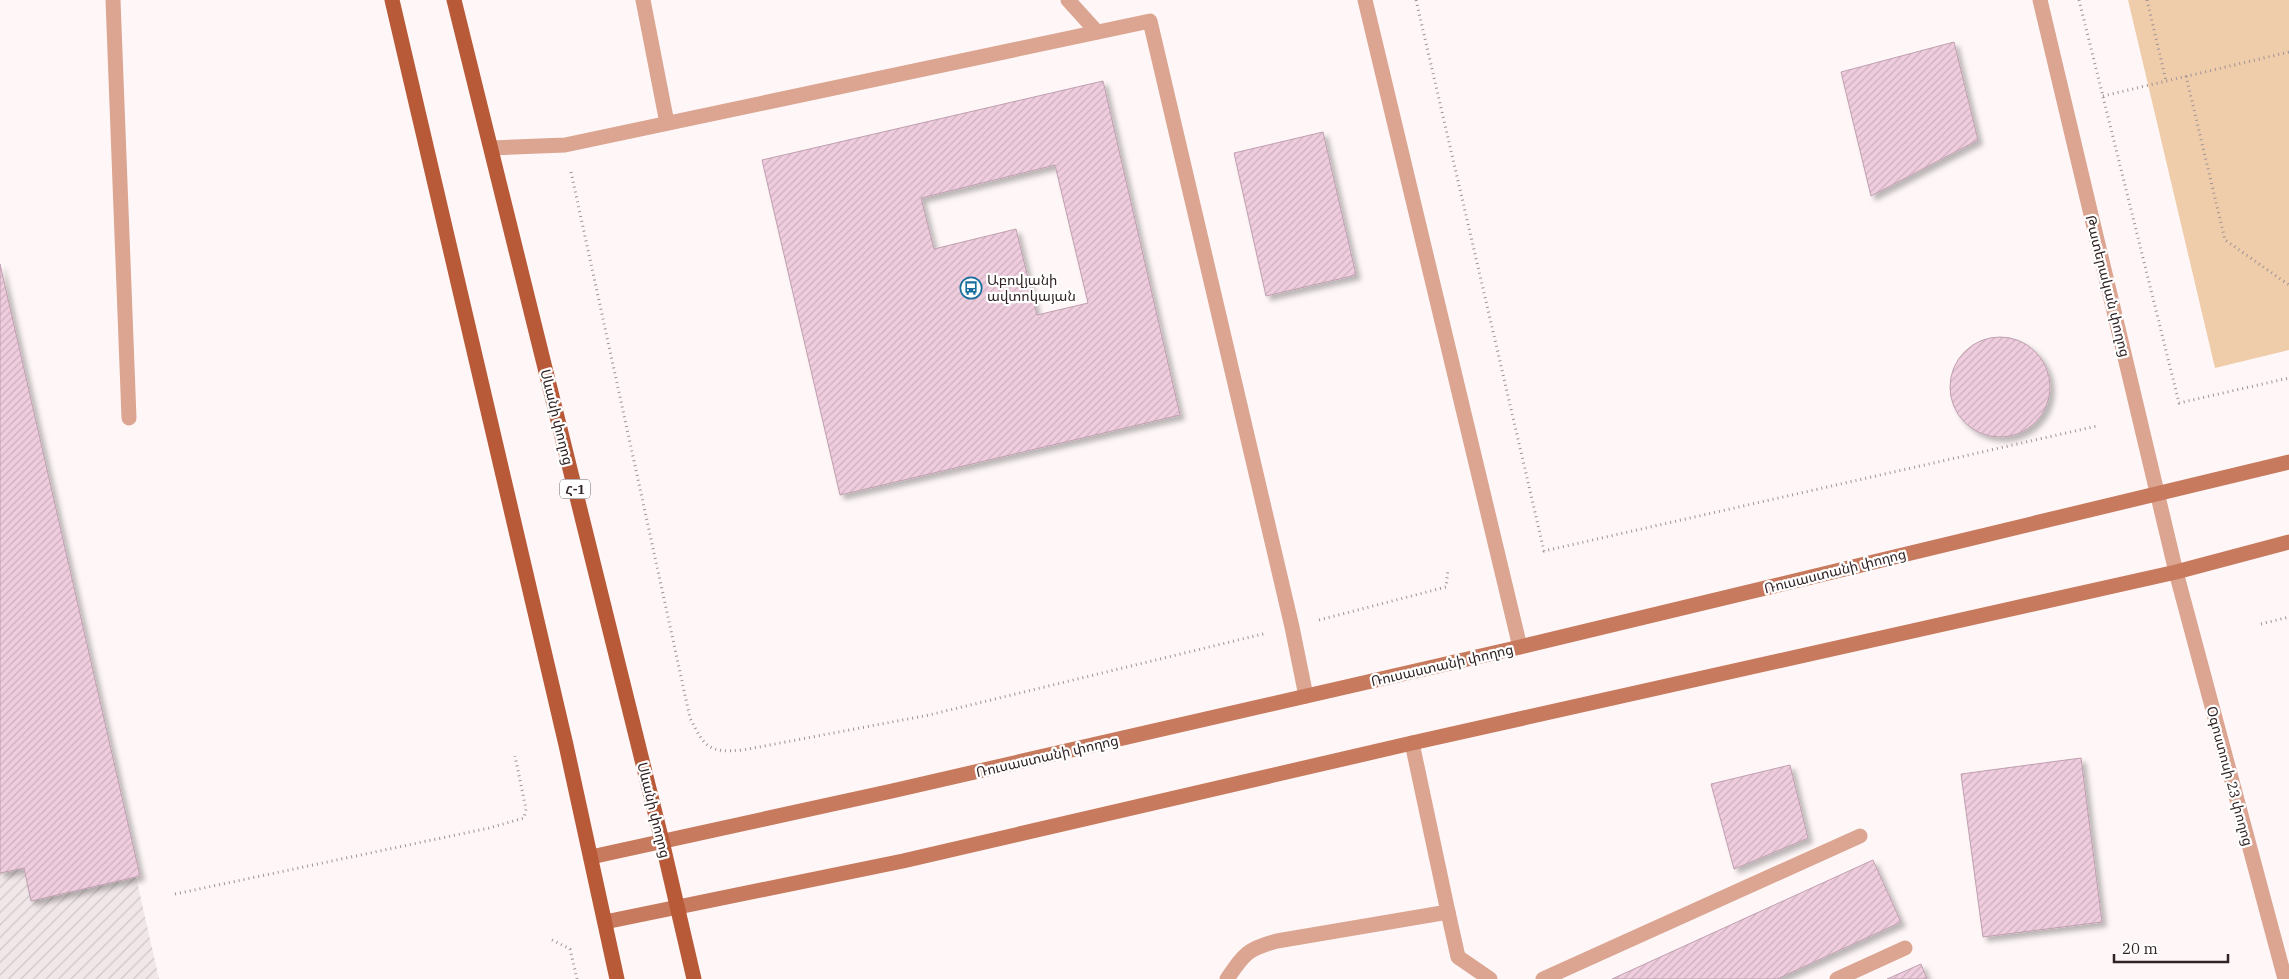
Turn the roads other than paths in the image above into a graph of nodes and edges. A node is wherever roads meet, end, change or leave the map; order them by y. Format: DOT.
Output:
graph roads {
  1 [pos="114,0"];
  2 [pos="392,0"];
  3 [pos="454,0"];
  4 [pos="643,0"];
  5 [pos="1068,0"];
  6 [pos="1365,0"];
  7 [pos="2040,0"];
  8 [pos="1097,32"];
  9 [pos="667,123"];
  10 [pos="491,148"];
  11 [pos="129,418"];
  12 [pos="2289,462"];
  13 [pos="2157,493"];
  14 [pos="2289,542"];
  15 [pos="2176,572"];
  16 [pos="1520,647"];
  17 [pos="1306,696"];
  18 [pos="1412,743"];
  19 [pos="1860,836"];
  20 [pos="662,841"];
  21 [pos="592,857"];
  22 [pos="676,908"];
  23 [pos="1448,912"];
  24 [pos="605,922"];
  25 [pos="1905,948"];
  26 [pos="618,979"];
  27 [pos="694,979"];
  28 [pos="1227,979"];
  29 [pos="1490,979"];
  30 [pos="1543,979"];
  31 [pos="1837,979"];
  32 [pos="2285,979"];
  1 -- 11 [label="street"];
  2 -- 21 [label="main road"];
  3 -- 10 [label="main road, Սևանի փողոց / Հ-1"];
  4 -- 9 [label="street"];
  5 -- 8 [label="street"];
  6 -- 16 [label="street"];
  7 -- 13 [label="street, Թատերական փողոց"];
  8 -- 9 [label="street"];
  8 -- 17 [label="street"];
  9 -- 10 [label="street"];
  10 -- 20 [label="main road, Սևանի փողոց / Հ-1"];
  12 -- 13 [label="main road, Ռուսաստանի փողոց"];
  13 -- 15 [label="street, Թատերական փողոց"];
  13 -- 16 [label="main road, Ռուսաստանի փողոց"];
  14 -- 15 [label="main road"];
  15 -- 18 [label="main road"];
  15 -- 32 [label="street, Օգոստոսի 23 փողոց"];
  16 -- 17 [label="main road, Ռուսաստանի փողոց"];
  17 -- 20 [label="main road, Ռուսաստանի փողոց"];
  18 -- 22 [label="main road"];
  18 -- 23 [label="street"];
  19 -- 30 [label="street"];
  20 -- 21 [label="main road, Ռուսաստանի փողոց"];
  20 -- 22 [label="main road, Սևանի փողոց / Հ-1"];
  21 -- 24 [label="main road"];
  22 -- 24 [label="main road"];
  22 -- 27 [label="main road, Սևանի փողոց / Հ-1"];
  23 -- 28 [label="street"];
  23 -- 29 [label="street"];
  24 -- 26 [label="main road"];
  25 -- 31 [label="street"];
}
